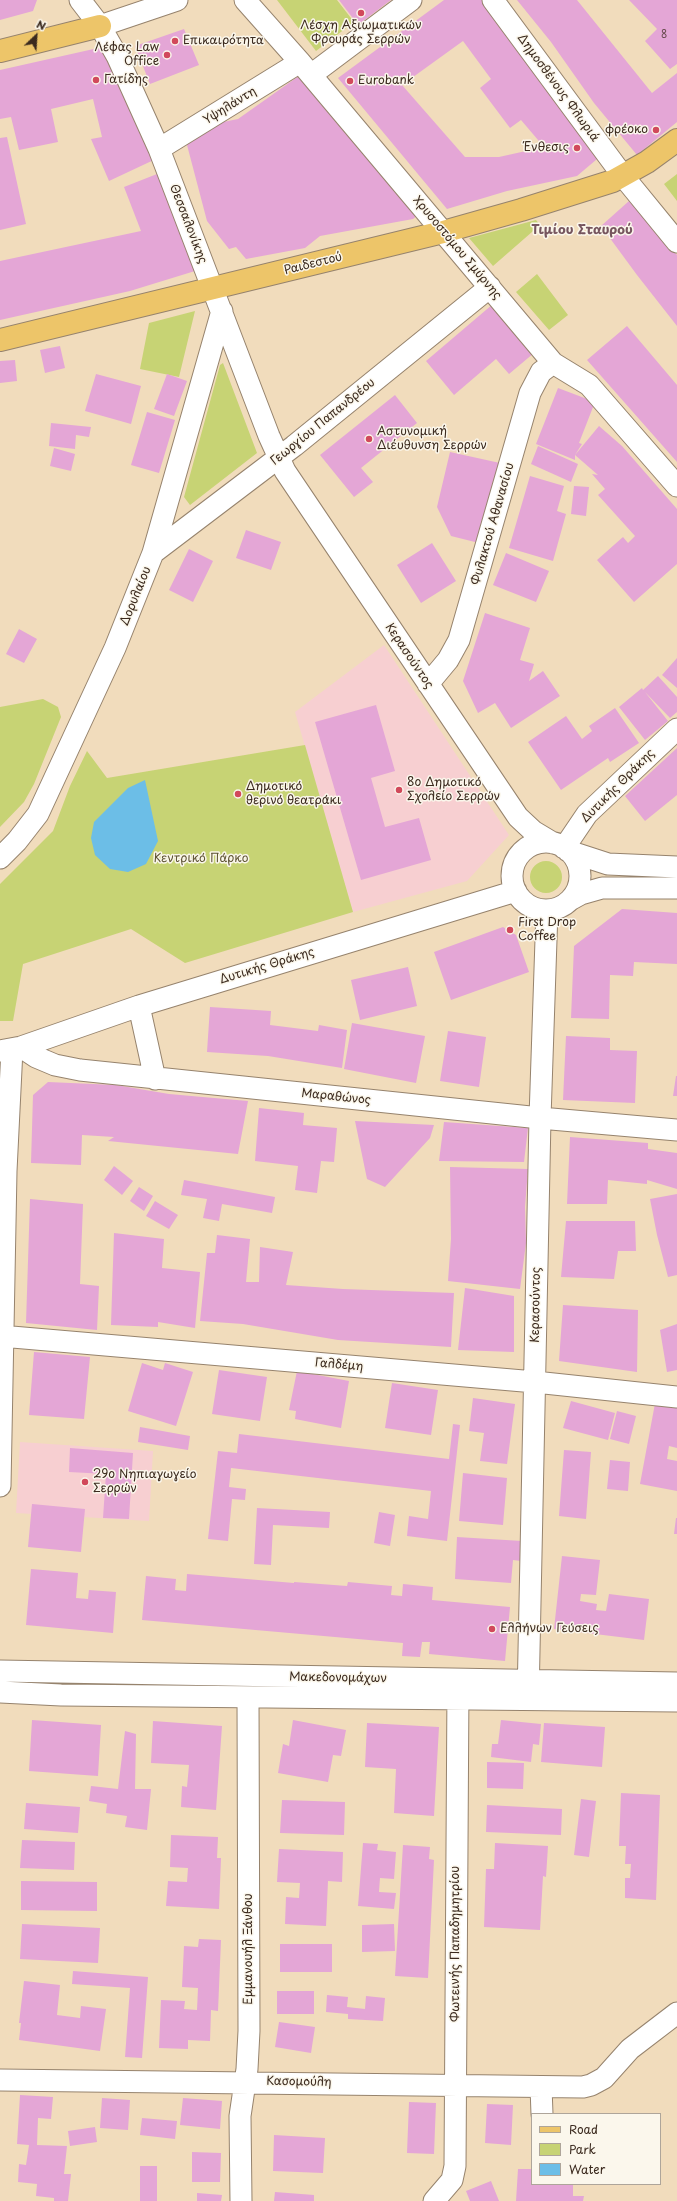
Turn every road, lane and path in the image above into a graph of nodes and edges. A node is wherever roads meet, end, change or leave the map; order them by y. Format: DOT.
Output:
graph roads {
  1 [pos="80,0"];
  2 [pos="177,0"];
  3 [pos="245,0"];
  4 [pos="411,0"];
  5 [pos="493,0"];
  6 [pos="100,26"];
  7 [pos="0,51"];
  8 [pos="306,68"];
  9 [pos="677,140"];
  10 [pos="159,149"];
  11 [pos="622,176"];
  12 [pos="443,232"];
  13 [pos="677,242"];
  14 [pos="490,287"];
  15 [pos="213,288"];
  16 [pos="222,310"];
  17 [pos="0,340"];
  18 [pos="553,363"];
  19 [pos="278,458"];
  20 [pos="677,486"];
  21 [pos="153,553"];
  22 [pos="428,684"];
  23 [pos="677,729"];
  24 [pos="562,847"];
  25 [pos="0,858"];
  26 [pos="677,867"];
  27 [pos="677,888"];
  28 [pos="516,891"];
  29 [pos="570,900"];
  30 [pos="547,910"];
  31 [pos="139,1006"];
  32 [pos="11,1049"];
  33 [pos="155,1078"];
  34 [pos="540,1118"];
  35 [pos="677,1130"];
  36 [pos="1,1337"];
  37 [pos="535,1382"];
  38 [pos="677,1397"];
  39 [pos="0,1486"];
  40 [pos="0,1671"];
  41 [pos="677,1683"];
  42 [pos="458,1689"];
  43 [pos="528,1690"];
  44 [pos="0,1692"];
  45 [pos="248,1696"];
  46 [pos="677,1701"];
  47 [pos="677,2012"];
  48 [pos="0,2080"];
  49 [pos="246,2082"];
  50 [pos="455,2085"];
  51 [pos="541,2087"];
  52 [pos="542,2113"];
  53 [pos="241,2201"];
  54 [pos="434,2201"];
  1 -- 6 [label="street, Θεσσαλονίκης"];
  2 -- 6 [label="street"];
  3 -- 8 [label="street, Χρυσοστόμου Σμύρνης"];
  4 -- 8 [label="street, Υψηλάντη"];
  5 -- 11 [label="street, Δημοσθένους Φλωριά"];
  6 -- 7 [label="main road"];
  6 -- 10 [label="street, Θεσσαλονίκης"];
  8 -- 10 [label="street, Υψηλάντη"];
  8 -- 12 [label="street, Χρυσοστόμου Σμύρνης"];
  9 -- 11 [label="main road"];
  10 -- 15 [label="street, Θεσσαλονίκης"];
  11 -- 12 [label="main road, Ραιδεστού"];
  11 -- 13 [label="street, Δημοσθένους Φλωριά"];
  12 -- 14 [label="street, Χρυσοστόμου Σμύρνης"];
  12 -- 15 [label="main road, Ραιδεστού"];
  14 -- 18 [label="street, Χρυσοστόμου Σμύρνης"];
  14 -- 19 [label="street, Γεωργίου Παπανδρέου"];
  15 -- 16 [label="street, Θεσσαλονίκης"];
  15 -- 17 [label="main road, Ραιδεστού"];
  16 -- 19 [label="street, Θεσσαλονίκης"];
  16 -- 21 [label="street, Δορυλαίου"];
  18 -- 20 [label="street, Χρυσοστόμου Σμύρνης"];
  18 -- 22 [label="street, Φυλακτού Αθανασίου"];
  19 -- 21 [label="street, Γεωργίου Παπανδρέου"];
  19 -- 22 [label="street, Κερασούντος"];
  21 -- 25 [label="street, Δορυλαίου"];
  22 -- 24 [label="street, Κερασούντος"];
  23 -- 24 [label="street, Δυτικής Θράκης"];
  24 -- 26 [label="street"];
  24 -- 28 [label="street"];
  24 -- 29 [label="street"];
  27 -- 29 [label="street"];
  28 -- 30 [label="street"];
  28 -- 31 [label="street, Δυτικής Θράκης"];
  29 -- 30 [label="street"];
  30 -- 34 [label="street, Κερασούντος"];
  31 -- 32 [label="street, Δυτικής Θράκης"];
  31 -- 33 [label="street"];
  32 -- 33 [label="street, Μαραθώνος"];
  32 -- 36 [label="street"];
  33 -- 34 [label="street, Μαραθώνος"];
  34 -- 35 [label="street, Μαραθώνος"];
  34 -- 37 [label="street, Κερασούντος"];
  36 -- 37 [label="street, Γαλδέμη"];
  36 -- 39 [label="street"];
  37 -- 38 [label="street, Γαλδέμη"];
  37 -- 43 [label="street, Κερασούντος"];
  40 -- 42 [label="street, Μακεδονομάχων"];
  41 -- 43 [label="street, Μακεδονομάχων"];
  42 -- 43 [label="street, Μακεδονομάχων"];
  42 -- 45 [label="street, Μακεδονομάχων"];
  42 -- 50 [label="street, Φωτεινής Παπαδημητρίου"];
  43 -- 46 [label="street, Μακεδονομάχων"];
  44 -- 45 [label="street, Μακεδονομάχων"];
  45 -- 49 [label="street, Εμμανουήλ Ξάνθου"];
  47 -- 51 [label="street, Κασομούλη"];
  48 -- 49 [label="street, Κασομούλη"];
  49 -- 50 [label="street, Κασομούλη"];
  49 -- 53 [label="street, Εμμανουήλ Ξάνθου"];
  50 -- 51 [label="street, Κασομούλη"];
  50 -- 54 [label="street, Φωτεινής Παπαδημητρίου"];
  51 -- 52 [label="street"];
}
